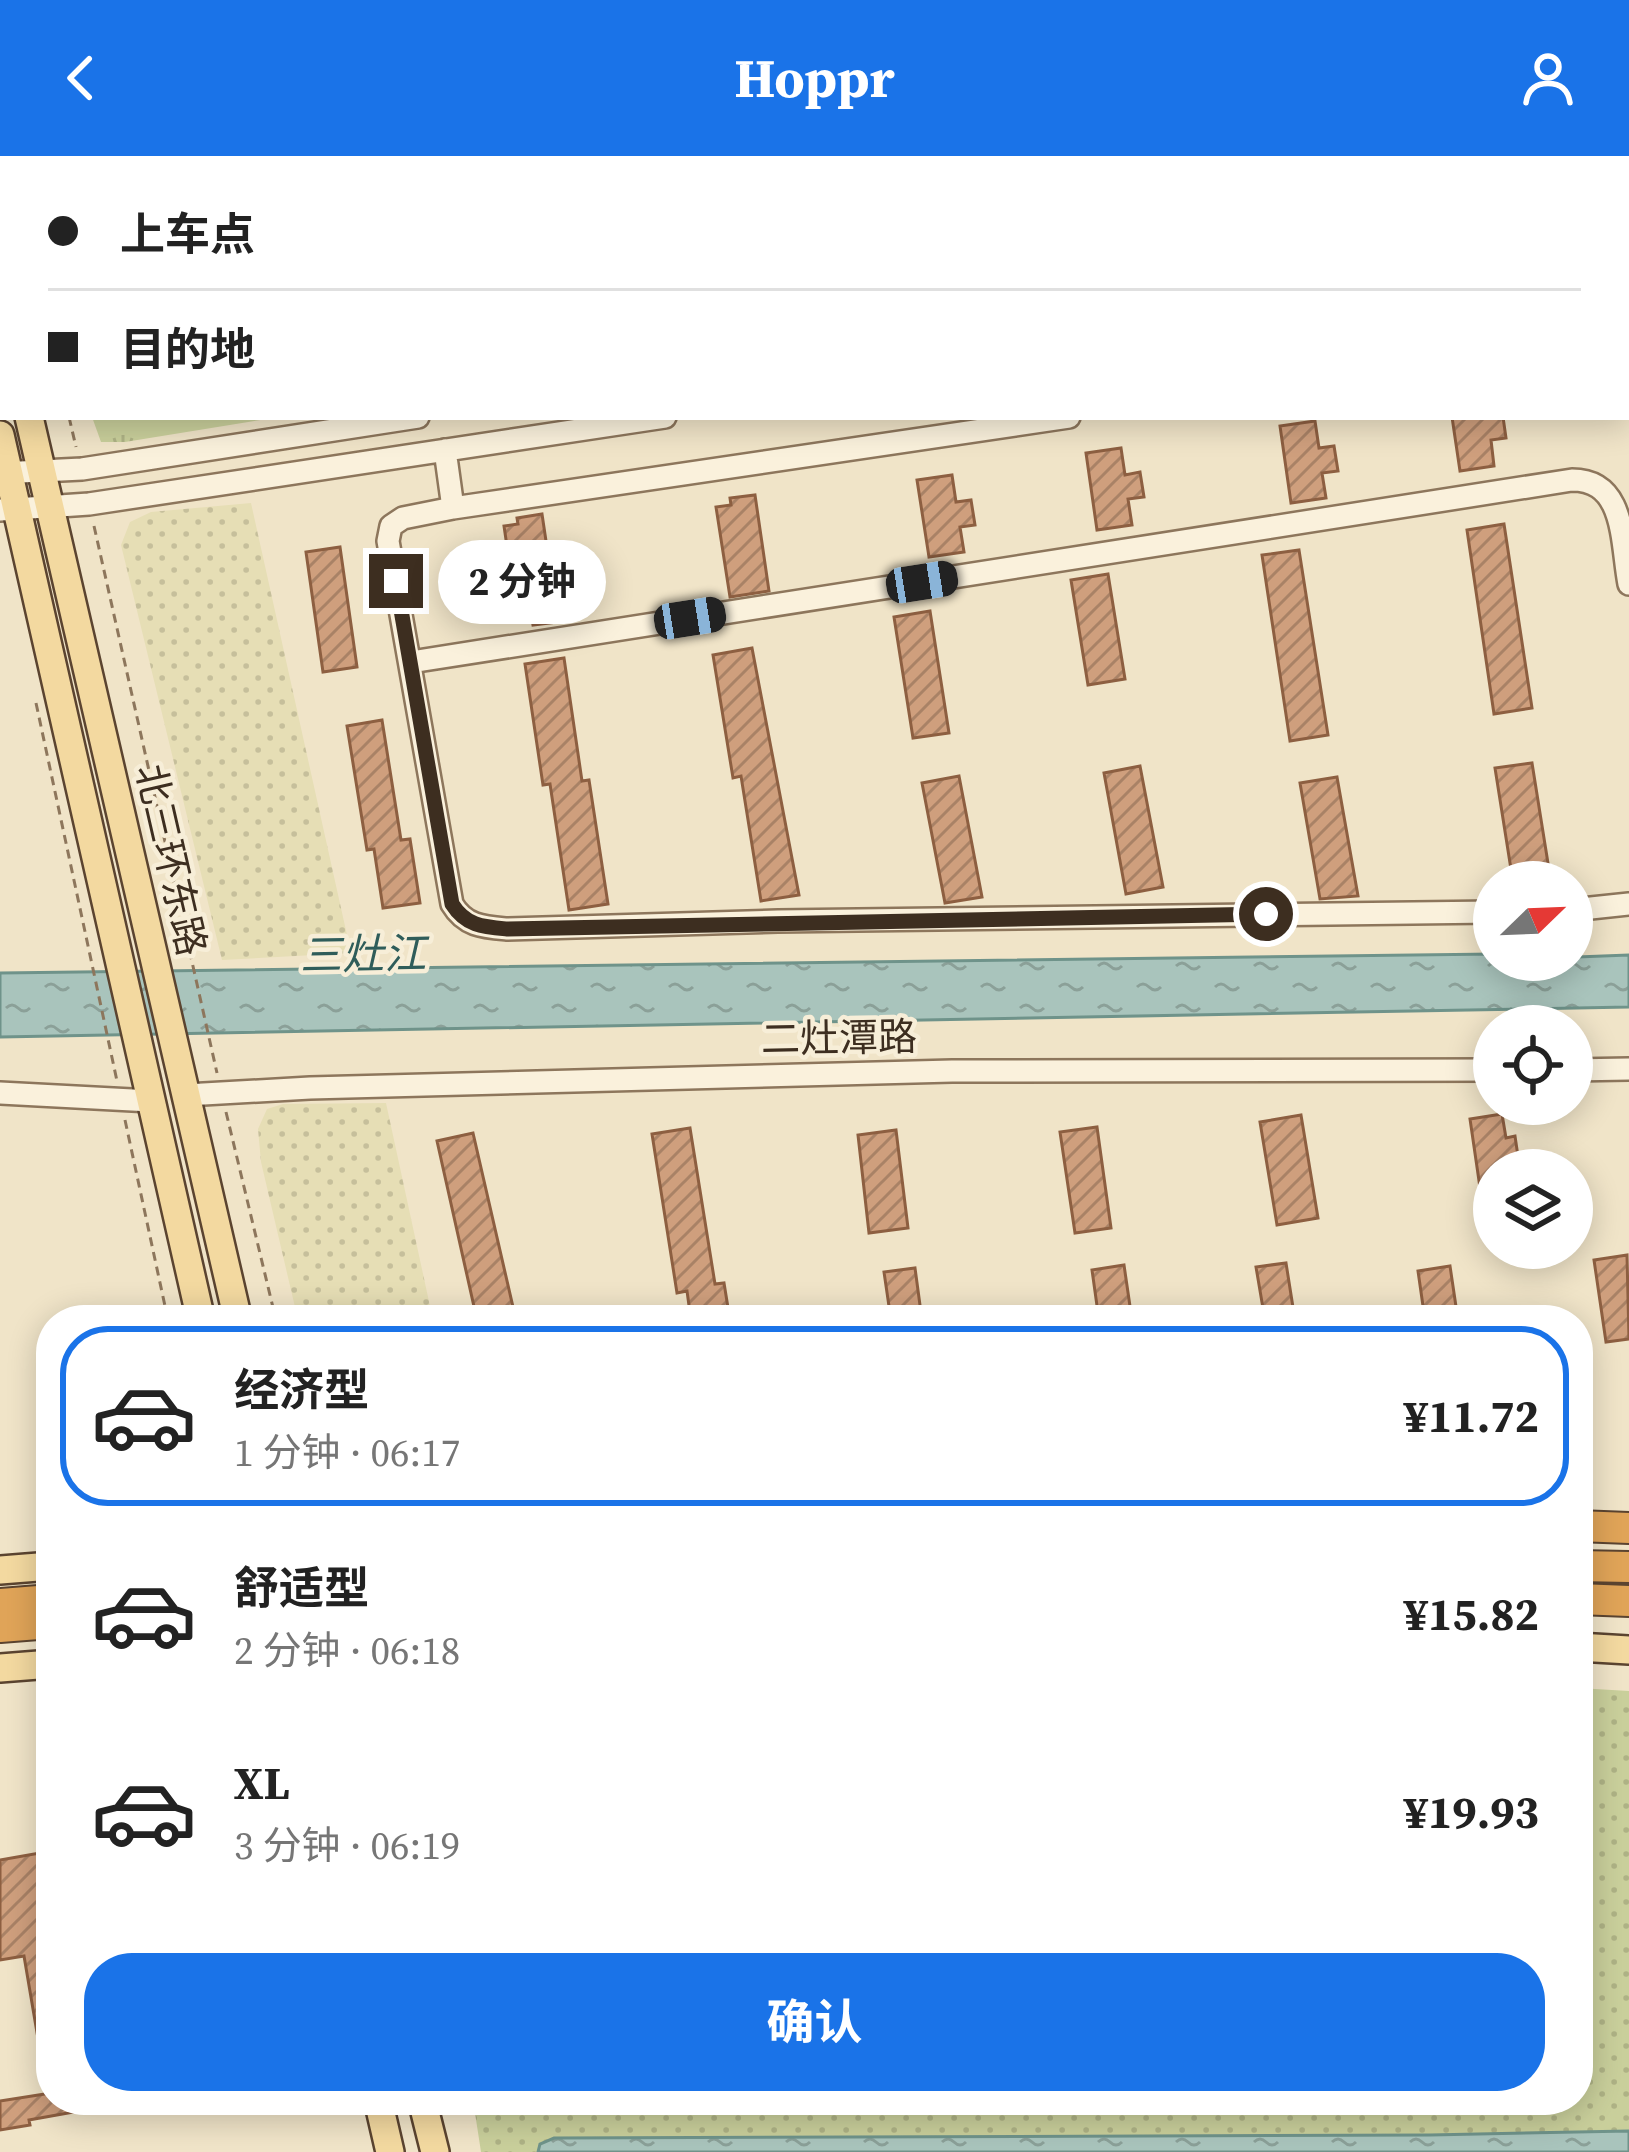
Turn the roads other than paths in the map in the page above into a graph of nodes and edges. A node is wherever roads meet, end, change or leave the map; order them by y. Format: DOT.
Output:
graph roads {
  1 [pos="29,420"];
  2 [pos="399,420"];
  3 [pos="645,420"];
  4 [pos="1049,420"];
  5 [pos="0,434"];
  6 [pos="445,450"];
  7 [pos="41,472"];
  8 [pos="4,473"];
  9 [pos="453,508"];
  10 [pos="50,509"];
  11 [pos="9,511"];
  12 [pos="1629,584"];
  13 [pos="411,662"];
  14 [pos="1629,904"];
  15 [pos="1593,908"];
  16 [pos="1473,912"];
  17 [pos="1629,1069"];
  18 [pos="1473,1070"];
  19 [pos="1593,1070"];
  20 [pos="0,1093"];
  21 [pos="186,1095"];
  22 [pos="152,1101"];
  23 [pos="198,1305"];
  24 [pos="235,1305"];
  25 [pos="1593,1527"];
  26 [pos="1629,1528"];
  27 [pos="1593,1541"];
  28 [pos="1629,1543"];
  29 [pos="1593,1566"];
  30 [pos="36,1567"];
  31 [pos="1629,1567"];
  32 [pos="0,1570"];
  33 [pos="1593,1600"];
  34 [pos="36,1601"];
  35 [pos="1624,1601"];
  36 [pos="0,1604"];
  37 [pos="1593,1608"];
  38 [pos="36,1623"];
  39 [pos="0,1627"];
  40 [pos="1593,1648"];
  41 [pos="1629,1649"];
  42 [pos="36,1665"];
  43 [pos="0,1668"];
  44 [pos="381,2115"];
  45 [pos="426,2115"];
  46 [pos="390,2152"];
  47 [pos="435,2152"];
  1 -- 7 [label="main road, 北三环东路"];
  2 -- 7 [label="street"];
  3 -- 6 [label="street"];
  4 -- 9 [label="street"];
  5 -- 8 [label="main road, 北三环东路"];
  6 -- 9 [label="street"];
  6 -- 10 [label="street"];
  7 -- 8 [label="street"];
  7 -- 10 [label="main road, 北三环东路"];
  8 -- 11 [label="main road, 北三环东路"];
  9 -- 13 [label="street"];
  10 -- 11 [label="street"];
  10 -- 21 [label="main road, 北三环东路"];
  11 -- 22 [label="main road, 北三环东路"];
  12 -- 13 [label="street"];
  13 -- 16 [label="street"];
  14 -- 15 [label="street"];
  17 -- 19 [label="street"];
  18 -- 21 [label="street, 二灶潭路"];
  20 -- 22 [label="street"];
  21 -- 24 [label="main road, 北三环东路"];
  22 -- 23 [label="main road, 北三环东路"];
  25 -- 26 [label="highway"];
  27 -- 28 [label="main road"];
  29 -- 31 [label="highway"];
  30 -- 32 [label="main road"];
  33 -- 35 [label="highway"];
  34 -- 36 [label="highway"];
  35 -- 37 [label="highway"];
  38 -- 39 [label="highway"];
  40 -- 41 [label="main road"];
  42 -- 43 [label="main road"];
  44 -- 46 [label="main road"];
  45 -- 47 [label="main road"];
}
